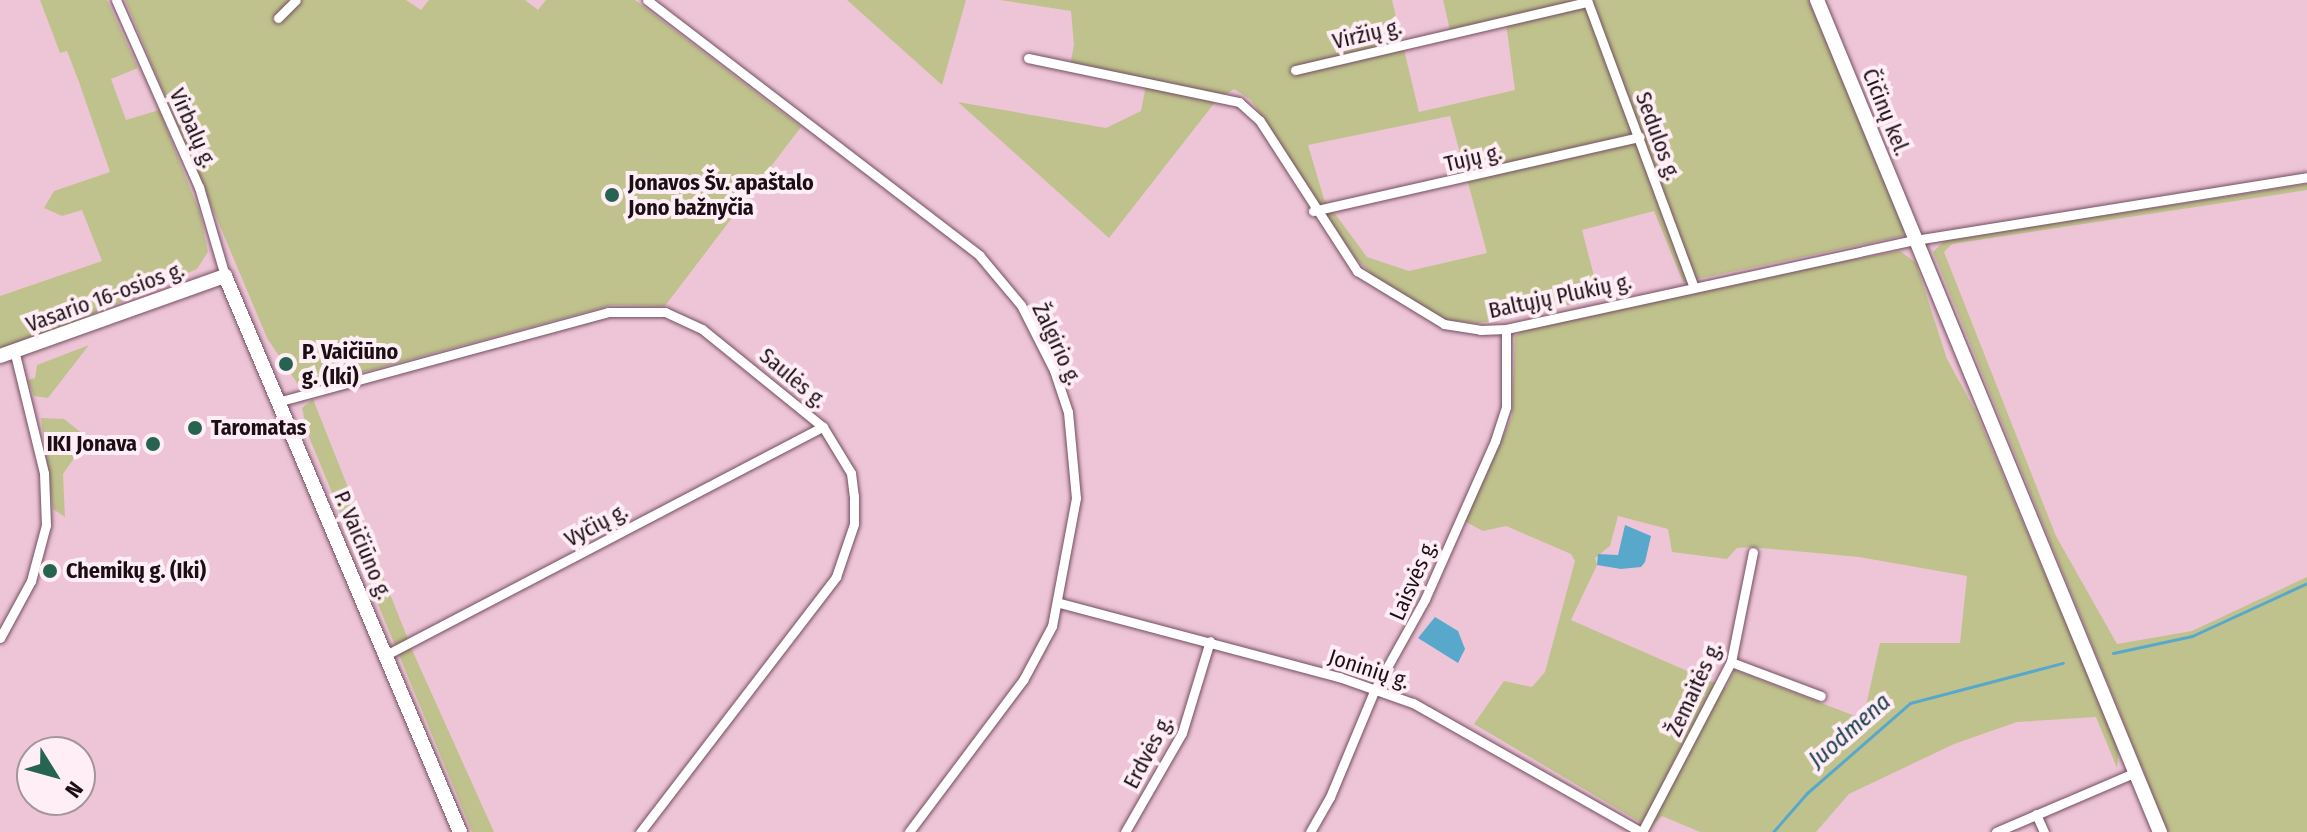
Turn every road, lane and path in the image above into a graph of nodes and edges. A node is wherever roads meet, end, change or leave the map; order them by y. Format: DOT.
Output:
graph roads {
  1 [pos="116,0"];
  2 [pos="296,0"];
  3 [pos="647,0"];
  4 [pos="1817,0"];
  5 [pos="1587,1"];
  6 [pos="278,18"];
  7 [pos="1028,58"];
  8 [pos="1295,70"];
  9 [pos="1640,137"];
  10 [pos="2307,177"];
  11 [pos="1313,211"];
  12 [pos="1915,240"];
  13 [pos="225,276"];
  14 [pos="1693,285"];
  15 [pos="1506,329"];
  16 [pos="7,355"];
  17 [pos="281,401"];
  18 [pos="823,427"];
  19 [pos="1753,552"];
  20 [pos="1060,603"];
  21 [pos="0,638"];
  22 [pos="1210,641"];
  23 [pos="386,655"];
  24 [pos="1731,662"];
  25 [pos="1375,689"];
  26 [pos="1821,696"];
  27 [pos="2136,772"];
  28 [pos="2036,814"];
  29 [pos="460,832"];
  30 [pos="640,832"];
  31 [pos="909,832"];
  32 [pos="1125,832"];
  33 [pos="1310,832"];
  34 [pos="1641,832"];
  35 [pos="1996,832"];
  36 [pos="2044,832"];
  37 [pos="2160,832"];
  1 -- 13 [label="street, Virbalų g."];
  2 -- 6 [label="street"];
  3 -- 20 [label="street, Žalgirio g."];
  4 -- 12 [label="main road, Čičinų kel."];
  5 -- 8 [label="street, Viržių g."];
  5 -- 9 [label="street, Sedulos g."];
  7 -- 11 [label="street, Baltųjų Plukių g."];
  9 -- 11 [label="street, Tujų g."];
  9 -- 14 [label="street, Sedulos g."];
  10 -- 12 [label="street, Baltųjų Plukių g."];
  11 -- 15 [label="street, Baltųjų Plukių g."];
  12 -- 14 [label="street, Baltųjų Plukių g."];
  12 -- 27 [label="main road, Čičinų kel."];
  13 -- 16 [label="main road, Vasario 16-osios g."];
  13 -- 17 [label="main road, P. Vaičiūno g."];
  14 -- 15 [label="street, Baltųjų Plukių g."];
  15 -- 25 [label="street, Laisvės g."];
  16 -- 21 [label="street"];
  17 -- 18 [label="street, Saulės g."];
  17 -- 23 [label="main road, P. Vaičiūno g."];
  18 -- 23 [label="street, Vyčių g."];
  18 -- 30 [label="street, Saulės g."];
  19 -- 24 [label="street, Žemaitės g."];
  20 -- 22 [label="street, Joninių g."];
  20 -- 31 [label="street, Žalgirio g."];
  22 -- 25 [label="street, Joninių g."];
  22 -- 32 [label="street, Erdvės g."];
  23 -- 29 [label="main road, P. Vaičiūno g."];
  24 -- 26 [label="street"];
  24 -- 34 [label="street, Žemaitės g."];
  25 -- 33 [label="street, Laisvės g."];
  25 -- 34 [label="street, Joninių g."];
  27 -- 28 [label="street"];
  27 -- 37 [label="main road, Čičinų kel."];
  28 -- 35 [label="street"];
  28 -- 36 [label="street"];
}
